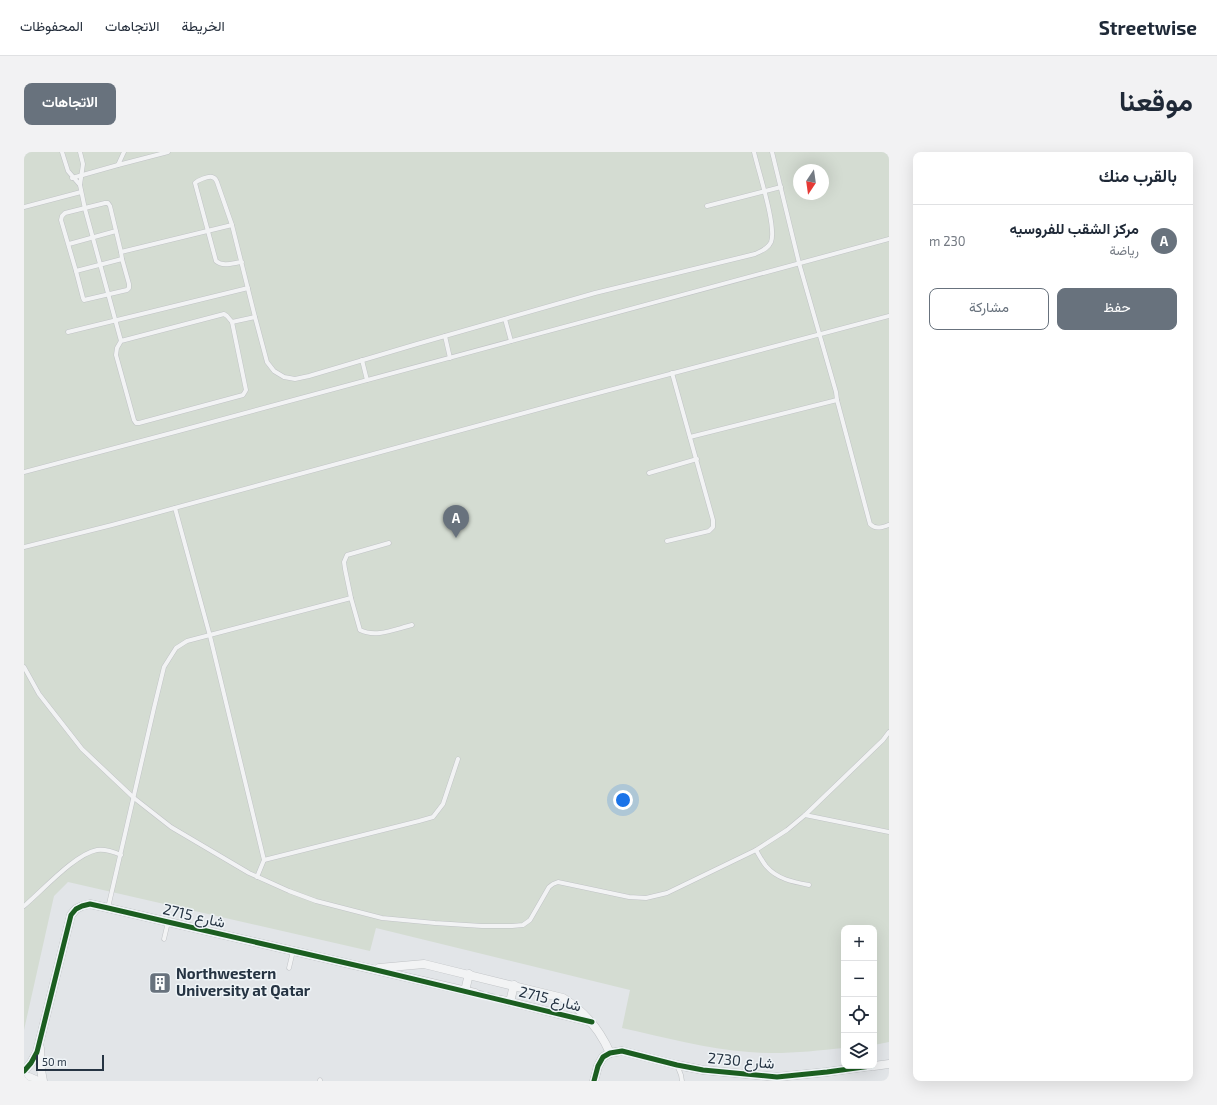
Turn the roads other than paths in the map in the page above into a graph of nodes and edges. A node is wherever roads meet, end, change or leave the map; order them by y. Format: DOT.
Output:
graph roads {
  1 [pos="62,152"];
  2 [pos="80,152"];
  3 [pos="124,152"];
  4 [pos="168,152"];
  5 [pos="754,152"];
  6 [pos="772,152"];
  7 [pos="118,165"];
  8 [pos="82,174"];
  9 [pos="72,178"];
  10 [pos="80,185"];
  11 [pos="781,187"];
  12 [pos="764,191"];
  13 [pos="81,192"];
  14 [pos="707,206"];
  15 [pos="24,207"];
  16 [pos="85,209"];
  17 [pos="232,225"];
  18 [pos="116,231"];
  19 [pos="208,231"];
  20 [pos="93,238"];
  21 [pos="889,239"];
  22 [pos="69,244"];
  23 [pos="121,252"];
  24 [pos="122,259"];
  25 [pos="242,262"];
  26 [pos="799,263"];
  27 [pos="100,264"];
  28 [pos="76,271"];
  29 [pos="248,288"];
  30 [pos="109,295"];
  31 [pos="889,316"];
  32 [pos="255,317"];
  33 [pos="505,319"];
  34 [pos="116,321"];
  35 [pos="232,322"];
  36 [pos="68,332"];
  37 [pos="820,335"];
  38 [pos="445,336"];
  39 [pos="121,341"];
  40 [pos="511,341"];
  41 [pos="450,358"];
  42 [pos="362,360"];
  43 [pos="672,373"];
  44 [pos="367,380"];
  45 [pos="837,400"];
  46 [pos="690,437"];
  47 [pos="697,459"];
  48 [pos="24,472"];
  49 [pos="649,473"];
  50 [pos="175,508"];
  51 [pos="889,525"];
  52 [pos="667,541"];
  53 [pos="389,543"];
  54 [pos="24,547"];
  55 [pos="351,598"];
  56 [pos="412,625"];
  57 [pos="210,636"];
  58 [pos="24,667"];
  59 [pos="889,732"];
  60 [pos="458,759"];
  61 [pos="134,798"];
  62 [pos="805,815"];
  63 [pos="889,832"];
  64 [pos="756,850"];
  65 [pos="121,855"];
  66 [pos="264,860"];
  67 [pos="257,877"];
  68 [pos="809,885"];
  69 [pos="24,906"];
  70 [pos="108,908"];
  71 [pos="168,922"];
  72 [pos="164,939"];
  73 [pos="293,951"];
  74 [pos="289,968"];
  75 [pos="372,969"];
  76 [pos="469,974"];
  77 [pos="514,985"];
  78 [pos="465,991"];
  79 [pos="475,993"];
  80 [pos="592,1022"];
  81 [pos="40,1040"];
  82 [pos="610,1053"];
  83 [pos="889,1064"];
  84 [pos="677,1065"];
  85 [pos="877,1066"];
  86 [pos="850,1069"];
  87 [pos="24,1071"];
  88 [pos="24,1077"];
  89 [pos="38,1081"];
  90 [pos="43,1081"];
  91 [pos="594,1081"];
  92 [pos="682,1081"];
  1 -- 9 [label="lane"];
  2 -- 8 [label="lane"];
  3 -- 7 [label="lane"];
  4 -- 7 [label="lane"];
  5 -- 12 [label="lane"];
  6 -- 11 [label="lane"];
  7 -- 8 [label="lane"];
  8 -- 9 [label="lane"];
  8 -- 10 [label="lane"];
  9 -- 10 [label="lane"];
  10 -- 13 [label="lane"];
  11 -- 12 [label="lane"];
  11 -- 26 [label="lane"];
  12 -- 14 [label="lane"];
  12 -- 33 [label="lane"];
  13 -- 15 [label="lane"];
  13 -- 16 [label="lane"];
  16 -- 18 [label="lane"];
  16 -- 20 [label="lane"];
  16 -- 22 [label="lane"];
  17 -- 19 [label="lane"];
  17 -- 19 [label="lane"];
  17 -- 25 [label="lane"];
  18 -- 20 [label="lane"];
  18 -- 23 [label="lane"];
  19 -- 23 [label="lane"];
  19 -- 25 [label="lane"];
  20 -- 22 [label="lane"];
  20 -- 27 [label="lane"];
  21 -- 26 [label="lane"];
  22 -- 28 [label="lane"];
  23 -- 24 [label="lane"];
  24 -- 27 [label="lane"];
  24 -- 30 [label="lane"];
  25 -- 29 [label="lane"];
  26 -- 37 [label="lane"];
  26 -- 40 [label="lane"];
  27 -- 28 [label="lane"];
  27 -- 30 [label="lane"];
  28 -- 30 [label="lane"];
  29 -- 32 [label="lane"];
  29 -- 34 [label="lane"];
  30 -- 34 [label="lane"];
  31 -- 37 [label="lane"];
  32 -- 35 [label="lane"];
  32 -- 42 [label="lane"];
  33 -- 38 [label="lane"];
  33 -- 40 [label="lane"];
  34 -- 36 [label="lane"];
  34 -- 39 [label="lane"];
  35 -- 39 [label="lane"];
  35 -- 39 [label="lane"];
  37 -- 43 [label="lane"];
  37 -- 45 [label="lane"];
  38 -- 41 [label="lane"];
  38 -- 42 [label="lane"];
  40 -- 41 [label="lane"];
  41 -- 44 [label="lane"];
  42 -- 44 [label="lane"];
  43 -- 46 [label="lane"];
  43 -- 50 [label="lane"];
  44 -- 48 [label="lane"];
  45 -- 46 [label="lane"];
  45 -- 51 [label="lane"];
  46 -- 47 [label="lane"];
  47 -- 49 [label="lane"];
  47 -- 52 [label="lane"];
  50 -- 54 [label="lane"];
  50 -- 57 [label="lane"];
  53 -- 55 [label="lane"];
  55 -- 56 [label="lane"];
  55 -- 57 [label="lane"];
  57 -- 61 [label="lane"];
  57 -- 66 [label="lane"];
  58 -- 61 [label="lane"];
  59 -- 62 [label="lane"];
  60 -- 66 [label="lane"];
  61 -- 65 [label="lane"];
  61 -- 67 [label="lane"];
  62 -- 63 [label="lane"];
  62 -- 64 [label="lane"];
  64 -- 67 [label="lane"];
  64 -- 68 [label="lane"];
  65 -- 69 [label="lane"];
  65 -- 70 [label="lane"];
  66 -- 67 [label="lane"];
  70 -- 71 [label="street, شارع 2715"];
  70 -- 81 [label="street, شارع 2715"];
  71 -- 72 [label="lane"];
  71 -- 73 [label="street, شارع 2715"];
  73 -- 74 [label="lane"];
  73 -- 75 [label="street, شارع 2715"];
  75 -- 76 [label="street, شارع 2715"];
  75 -- 78 [label="street, شارع 2715"];
  76 -- 77 [label="street, شارع 2715"];
  76 -- 78 [label="street"];
  77 -- 80 [label="street, شارع 2715"];
  77 -- 80 [label="street, شارع 2715"];
  78 -- 79 [label="street, شارع 2715"];
  80 -- 82 [label="street, شارع 2715"];
  81 -- 87 [label="street, شارع 2715"];
  81 -- 90 [label="street, شارع 2715"];
  82 -- 84 [label="street, شارع 2730"];
  82 -- 91 [label="street"];
  83 -- 85 [label="street, شارع 2730"];
  84 -- 86 [label="street, شارع 2730"];
  84 -- 92 [label="lane"];
  88 -- 89 [label="street"];
}
